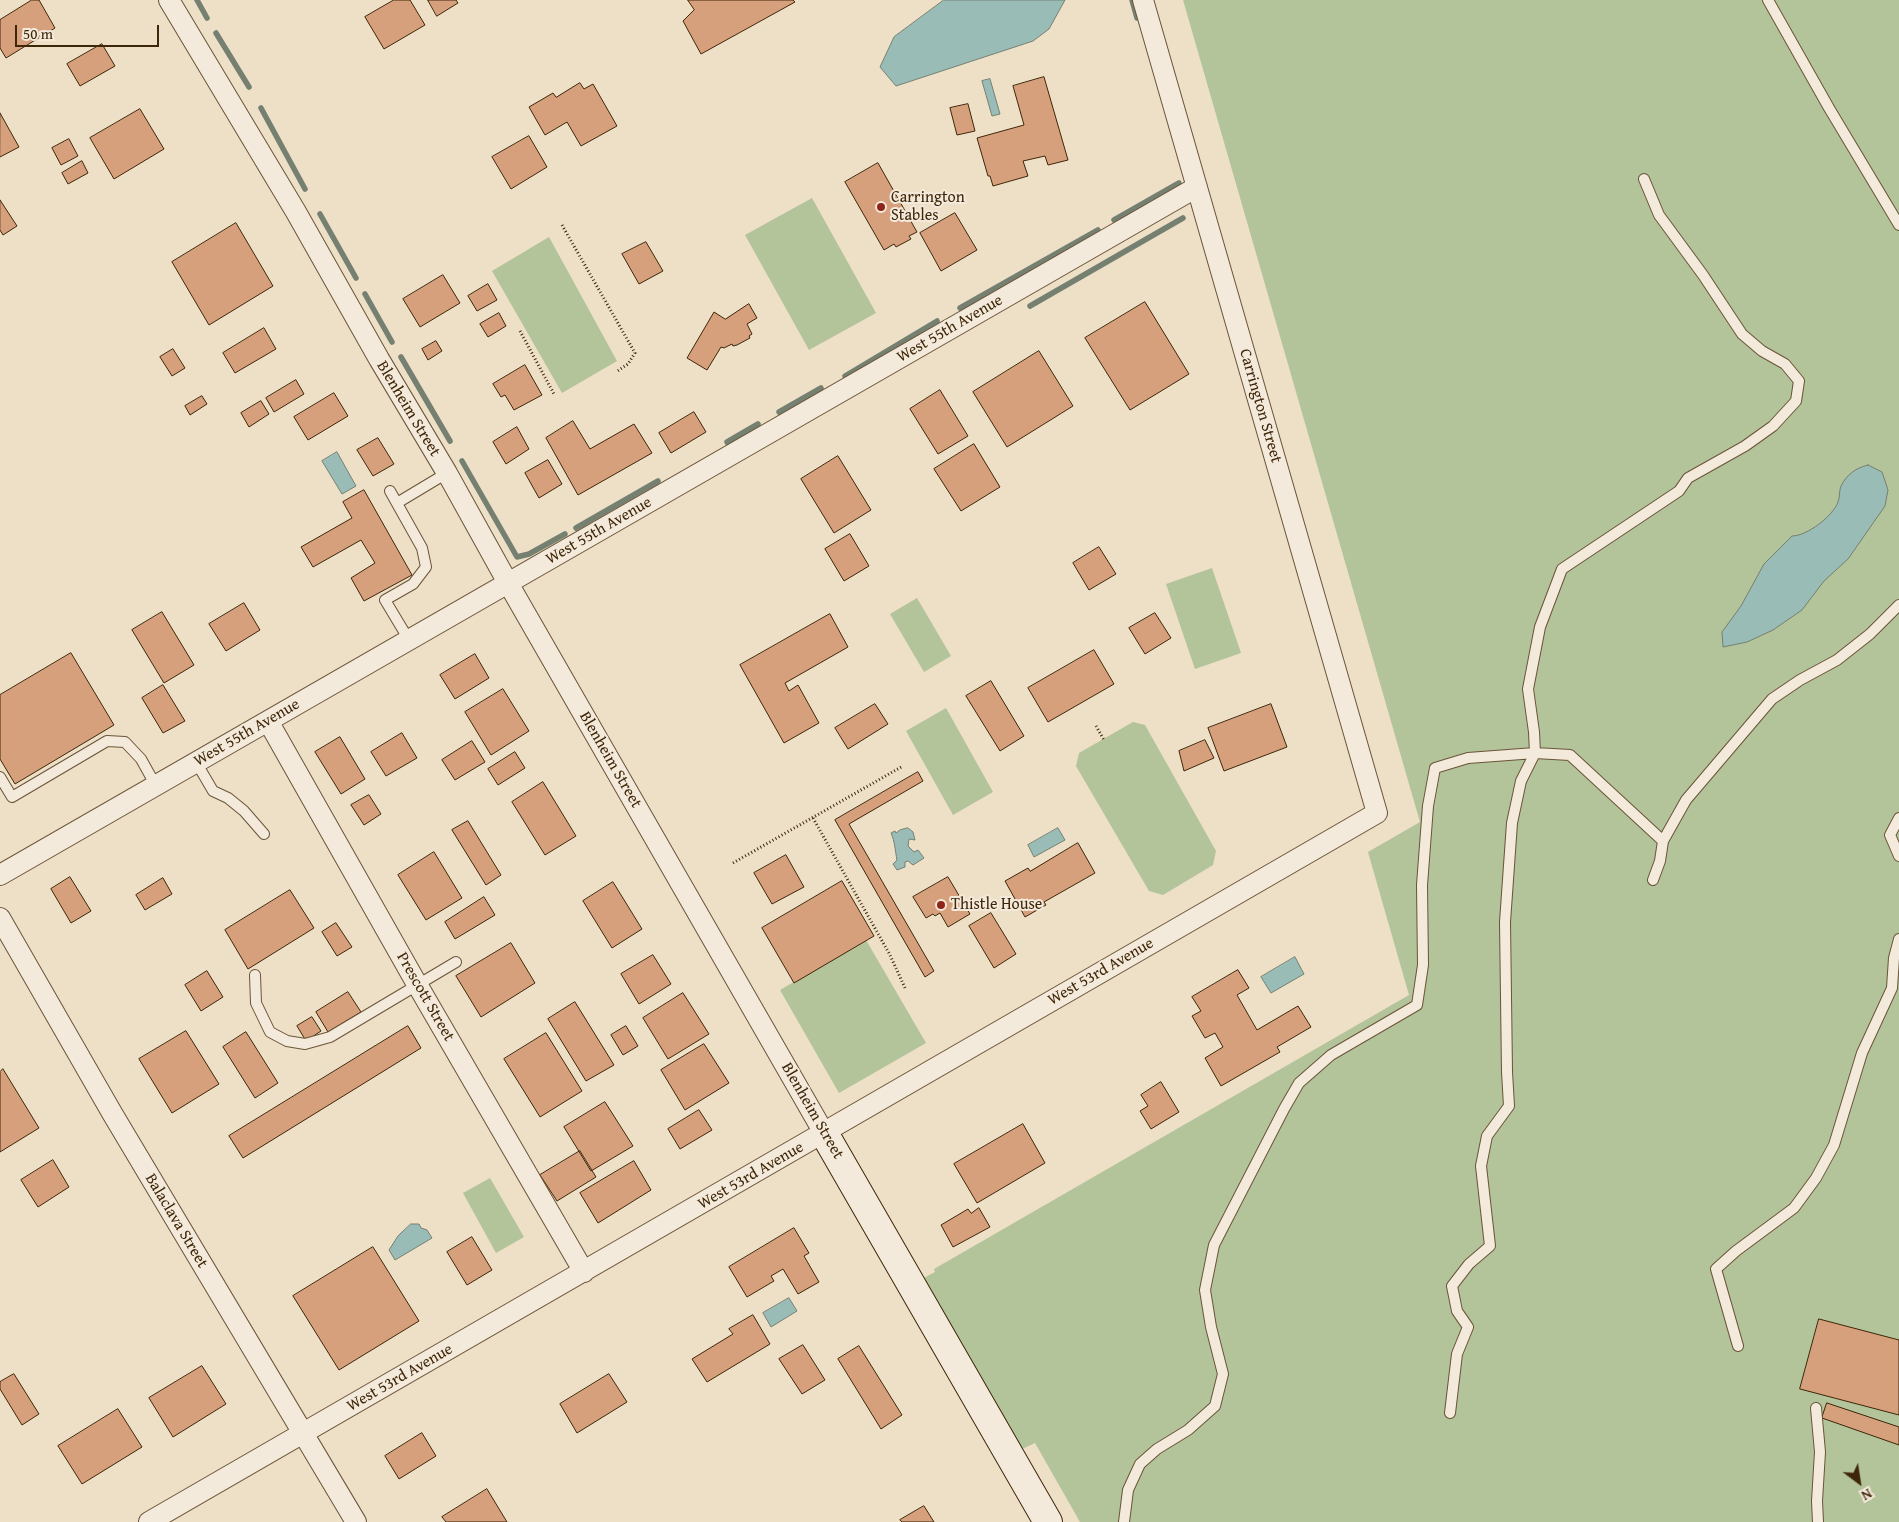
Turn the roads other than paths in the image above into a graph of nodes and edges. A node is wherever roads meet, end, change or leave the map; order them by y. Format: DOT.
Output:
graph roads {
  1 [pos="169,0"];
  2 [pos="1143,0"];
  3 [pos="1768,0"];
  4 [pos="1644,179"];
  5 [pos="1197,187"];
  6 [pos="1899,225"];
  7 [pos="447,473"];
  8 [pos="390,491"];
  9 [pos="397,503"];
  10 [pos="508,583"];
  11 [pos="1899,605"];
  12 [pos="409,640"];
  13 [pos="268,721"];
  14 [pos="1535,753"];
  15 [pos="196,762"];
  16 [pos="0,776"];
  17 [pos="156,786"];
  18 [pos="1377,813"];
  19 [pos="1899,818"];
  20 [pos="264,834"];
  21 [pos="1664,841"];
  22 [pos="1899,856"];
  23 [pos="0,875"];
  24 [pos="1653,880"];
  25 [pos="0,918"];
  26 [pos="1899,940"];
  27 [pos="456,962"];
  28 [pos="255,976"];
  29 [pos="418,986"];
  30 [pos="824,1133"];
  31 [pos="584,1272"];
  32 [pos="1738,1346"];
  33 [pos="1816,1408"];
  34 [pos="1450,1413"];
  35 [pos="305,1433"];
  36 [pos="149,1522"];
  37 [pos="356,1522"];
  38 [pos="1048,1522"];
  39 [pos="1124,1522"];
  40 [pos="1818,1522"];
  1 -- 7 [label="street, Blenheim Street"];
  2 -- 5 [label="street, Carrington Street"];
  3 -- 6 [label="lane"];
  4 -- 14 [label="lane"];
  5 -- 10 [label="street, West 55th Avenue"];
  5 -- 18 [label="street, Carrington Street"];
  7 -- 9 [label="lane"];
  7 -- 10 [label="street, Blenheim Street"];
  8 -- 9 [label="lane"];
  9 -- 12 [label="lane"];
  10 -- 12 [label="street, West 55th Avenue"];
  10 -- 30 [label="street, Blenheim Street"];
  11 -- 21 [label="lane"];
  12 -- 13 [label="street, West 55th Avenue"];
  13 -- 15 [label="street, West 55th Avenue"];
  13 -- 29 [label="street, Prescott Street"];
  14 -- 21 [label="lane"];
  14 -- 34 [label="lane"];
  14 -- 39 [label="lane"];
  15 -- 17 [label="street, West 55th Avenue"];
  15 -- 20 [label="lane"];
  16 -- 17 [label="lane"];
  17 -- 23 [label="street, West 55th Avenue"];
  18 -- 30 [label="street, West 53rd Avenue"];
  19 -- 22 [label="lane"];
  21 -- 24 [label="lane"];
  25 -- 35 [label="street, Balaclava Street"];
  26 -- 32 [label="lane"];
  27 -- 29 [label="lane"];
  28 -- 29 [label="lane"];
  29 -- 31 [label="street, Prescott Street"];
  30 -- 31 [label="street, West 53rd Avenue"];
  30 -- 38 [label="street, Blenheim Street"];
  31 -- 35 [label="street, West 53rd Avenue"];
  33 -- 40 [label="lane"];
  35 -- 36 [label="street, West 53rd Avenue"];
  35 -- 37 [label="street, Balaclava Street"];
}
